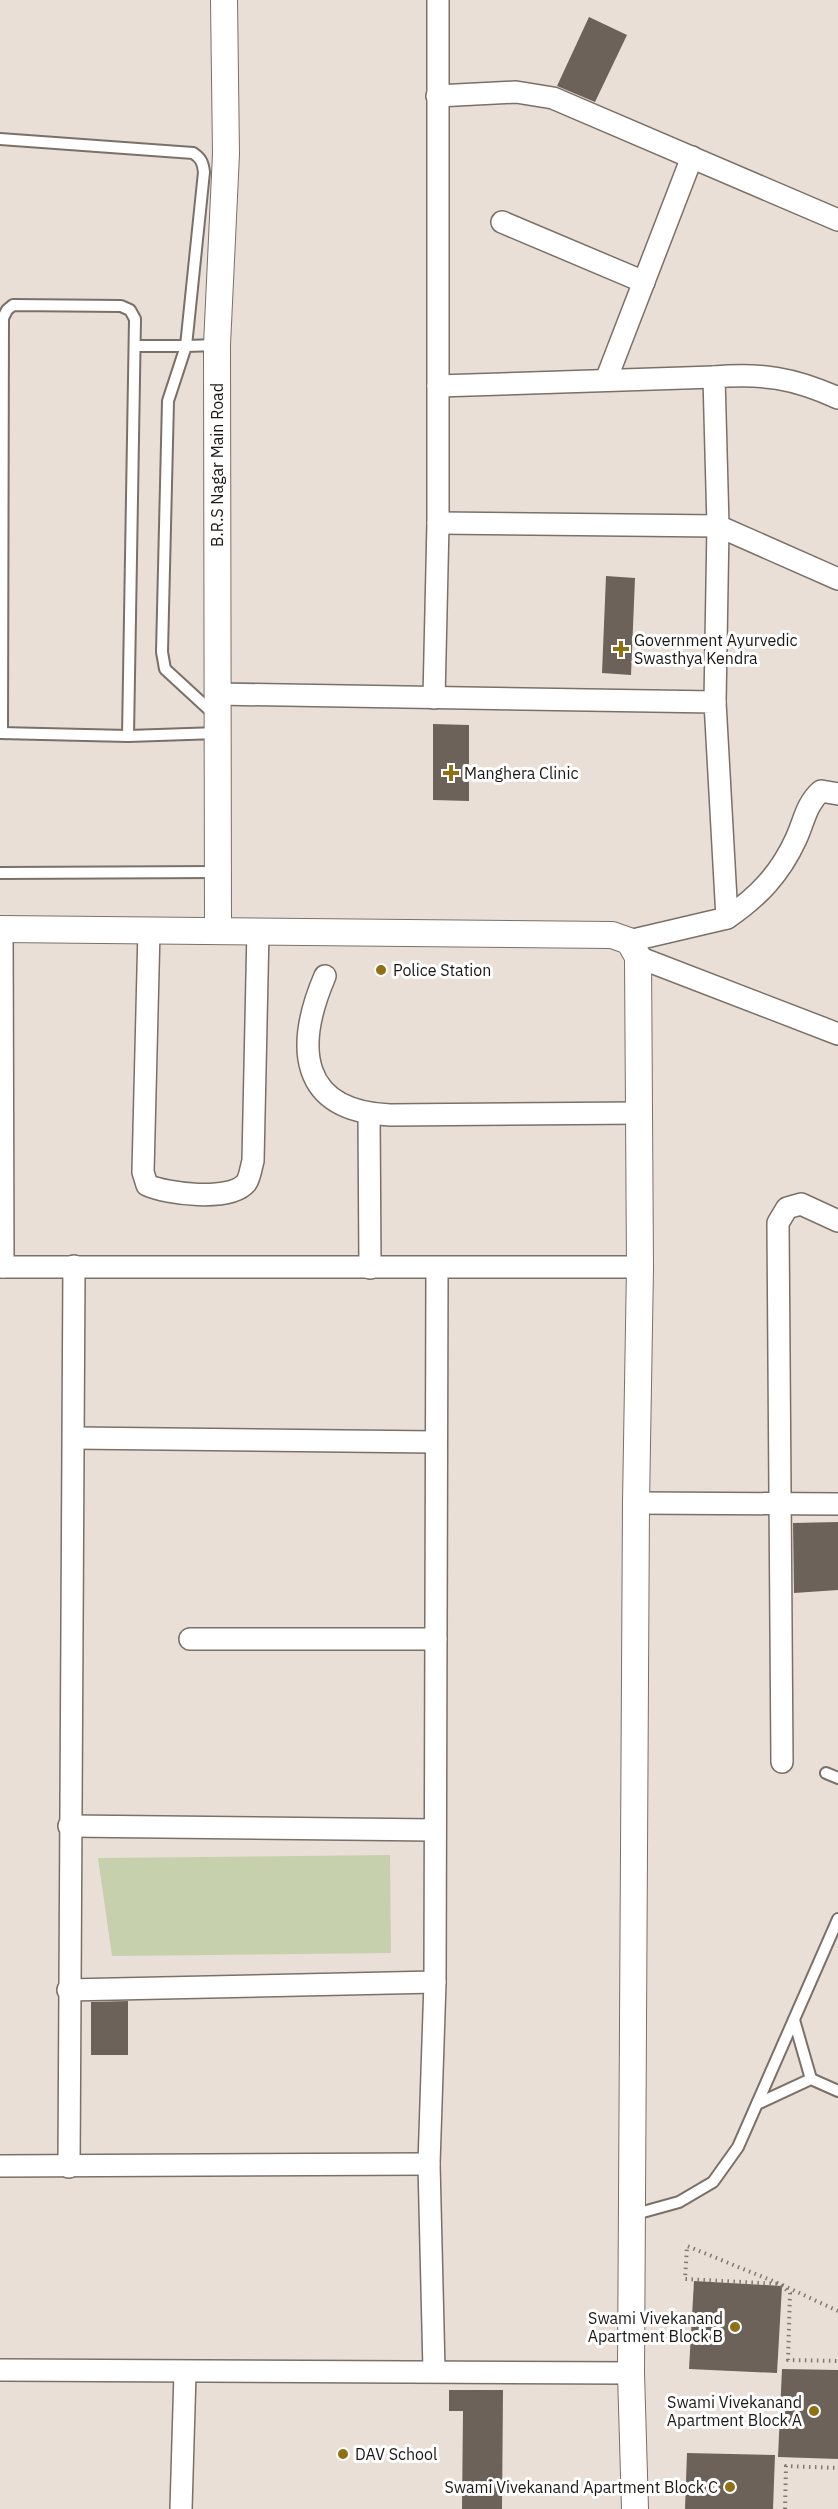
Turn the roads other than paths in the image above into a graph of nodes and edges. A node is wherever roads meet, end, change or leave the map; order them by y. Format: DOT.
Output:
graph roads {
  1 [pos="224,0"];
  2 [pos="438,0"];
  3 [pos="437,96"];
  4 [pos="0,139"];
  5 [pos="692,157"];
  6 [pos="838,220"];
  7 [pos="502,222"];
  8 [pos="644,282"];
  9 [pos="1,344"];
  10 [pos="218,345"];
  11 [pos="135,346"];
  12 [pos="186,346"];
  13 [pos="714,377"];
  14 [pos="606,381"];
  15 [pos="438,386"];
  16 [pos="838,398"];
  17 [pos="438,523"];
  18 [pos="718,526"];
  19 [pos="838,579"];
  20 [pos="1,686"];
  21 [pos="434,698"];
  22 [pos="715,702"];
  23 [pos="218,715"];
  24 [pos="1,733"];
  25 [pos="128,736"];
  26 [pos="838,794"];
  27 [pos="220,872"];
  28 [pos="0,873"];
  29 [pos="727,918"];
  30 [pos="1,929"];
  31 [pos="149,930"];
  32 [pos="218,930"];
  33 [pos="258,930"];
  34 [pos="634,949"];
  35 [pos="325,976"];
  36 [pos="838,1034"];
  37 [pos="641,1113"];
  38 [pos="369,1114"];
  39 [pos="838,1221"];
  40 [pos="74,1266"];
  41 [pos="2,1267"];
  42 [pos="640,1267"];
  43 [pos="370,1268"];
  44 [pos="437,1269"];
  45 [pos="74,1438"];
  46 [pos="435,1442"];
  47 [pos="636,1503"];
  48 [pos="838,1503"];
  49 [pos="778,1504"];
  50 [pos="190,1639"];
  51 [pos="436,1639"];
  52 [pos="782,1762"];
  53 [pos="825,1773"];
  54 [pos="838,1778"];
  55 [pos="69,1826"];
  56 [pos="434,1830"];
  57 [pos="838,1919"];
  58 [pos="435,1982"];
  59 [pos="68,1990"];
  60 [pos="794,2020"];
  61 [pos="811,2079"];
  62 [pos="838,2091"];
  63 [pos="757,2104"];
  64 [pos="429,2164"];
  65 [pos="0,2166"];
  66 [pos="69,2167"];
  67 [pos="632,2215"];
  68 [pos="0,2370"];
  69 [pos="434,2370"];
  70 [pos="185,2373"];
  71 [pos="631,2373"];
  72 [pos="181,2509"];
  73 [pos="635,2509"];
  1 -- 10 [label="street, B.R.S Nagar Main Road"];
  2 -- 3 [label="street"];
  3 -- 5 [label="street"];
  3 -- 15 [label="street"];
  4 -- 12 [label="lane"];
  5 -- 6 [label="street"];
  5 -- 8 [label="street"];
  7 -- 8 [label="street"];
  8 -- 14 [label="street"];
  9 -- 11 [label="lane"];
  9 -- 20 [label="lane"];
  10 -- 12 [label="lane"];
  10 -- 23 [label="street, B.R.S Nagar Main Road"];
  11 -- 12 [label="lane"];
  11 -- 25 [label="lane"];
  12 -- 23 [label="lane"];
  13 -- 14 [label="street"];
  13 -- 16 [label="street"];
  13 -- 18 [label="street"];
  14 -- 15 [label="street"];
  15 -- 17 [label="street"];
  17 -- 18 [label="street"];
  17 -- 21 [label="street"];
  18 -- 19 [label="street"];
  18 -- 22 [label="street"];
  20 -- 24 [label="lane"];
  21 -- 22 [label="street"];
  21 -- 23 [label="street"];
  22 -- 29 [label="street"];
  23 -- 25 [label="lane"];
  23 -- 27 [label="street, B.R.S Nagar Main Road"];
  24 -- 25 [label="lane"];
  26 -- 29 [label="street"];
  27 -- 28 [label="lane"];
  27 -- 32 [label="street, B.R.S Nagar Main Road"];
  29 -- 34 [label="street"];
  30 -- 31 [label="street"];
  30 -- 41 [label="street"];
  31 -- 32 [label="street"];
  31 -- 33 [label="street"];
  32 -- 33 [label="street"];
  33 -- 34 [label="street"];
  34 -- 36 [label="street"];
  34 -- 37 [label="street"];
  35 -- 38 [label="street"];
  37 -- 38 [label="street"];
  37 -- 42 [label="street"];
  38 -- 43 [label="street"];
  39 -- 49 [label="street"];
  40 -- 41 [label="street"];
  40 -- 43 [label="street"];
  40 -- 45 [label="street"];
  42 -- 44 [label="street"];
  42 -- 47 [label="street"];
  43 -- 44 [label="street"];
  44 -- 46 [label="street"];
  45 -- 46 [label="street"];
  45 -- 55 [label="street"];
  46 -- 51 [label="street"];
  47 -- 49 [label="street"];
  47 -- 67 [label="street"];
  48 -- 49 [label="street"];
  49 -- 52 [label="street"];
  50 -- 51 [label="street"];
  51 -- 56 [label="street"];
  53 -- 54 [label="lane"];
  55 -- 56 [label="street"];
  55 -- 59 [label="street"];
  56 -- 58 [label="street"];
  57 -- 60 [label="lane"];
  58 -- 59 [label="street"];
  58 -- 64 [label="street"];
  59 -- 66 [label="street"];
  60 -- 61 [label="lane"];
  60 -- 63 [label="lane"];
  61 -- 62 [label="lane"];
  61 -- 63 [label="lane"];
  63 -- 67 [label="lane"];
  64 -- 66 [label="street"];
  64 -- 69 [label="street"];
  65 -- 66 [label="street"];
  67 -- 71 [label="street"];
  68 -- 70 [label="street"];
  69 -- 70 [label="street"];
  69 -- 71 [label="street"];
  70 -- 72 [label="street"];
  71 -- 73 [label="street"];
}
